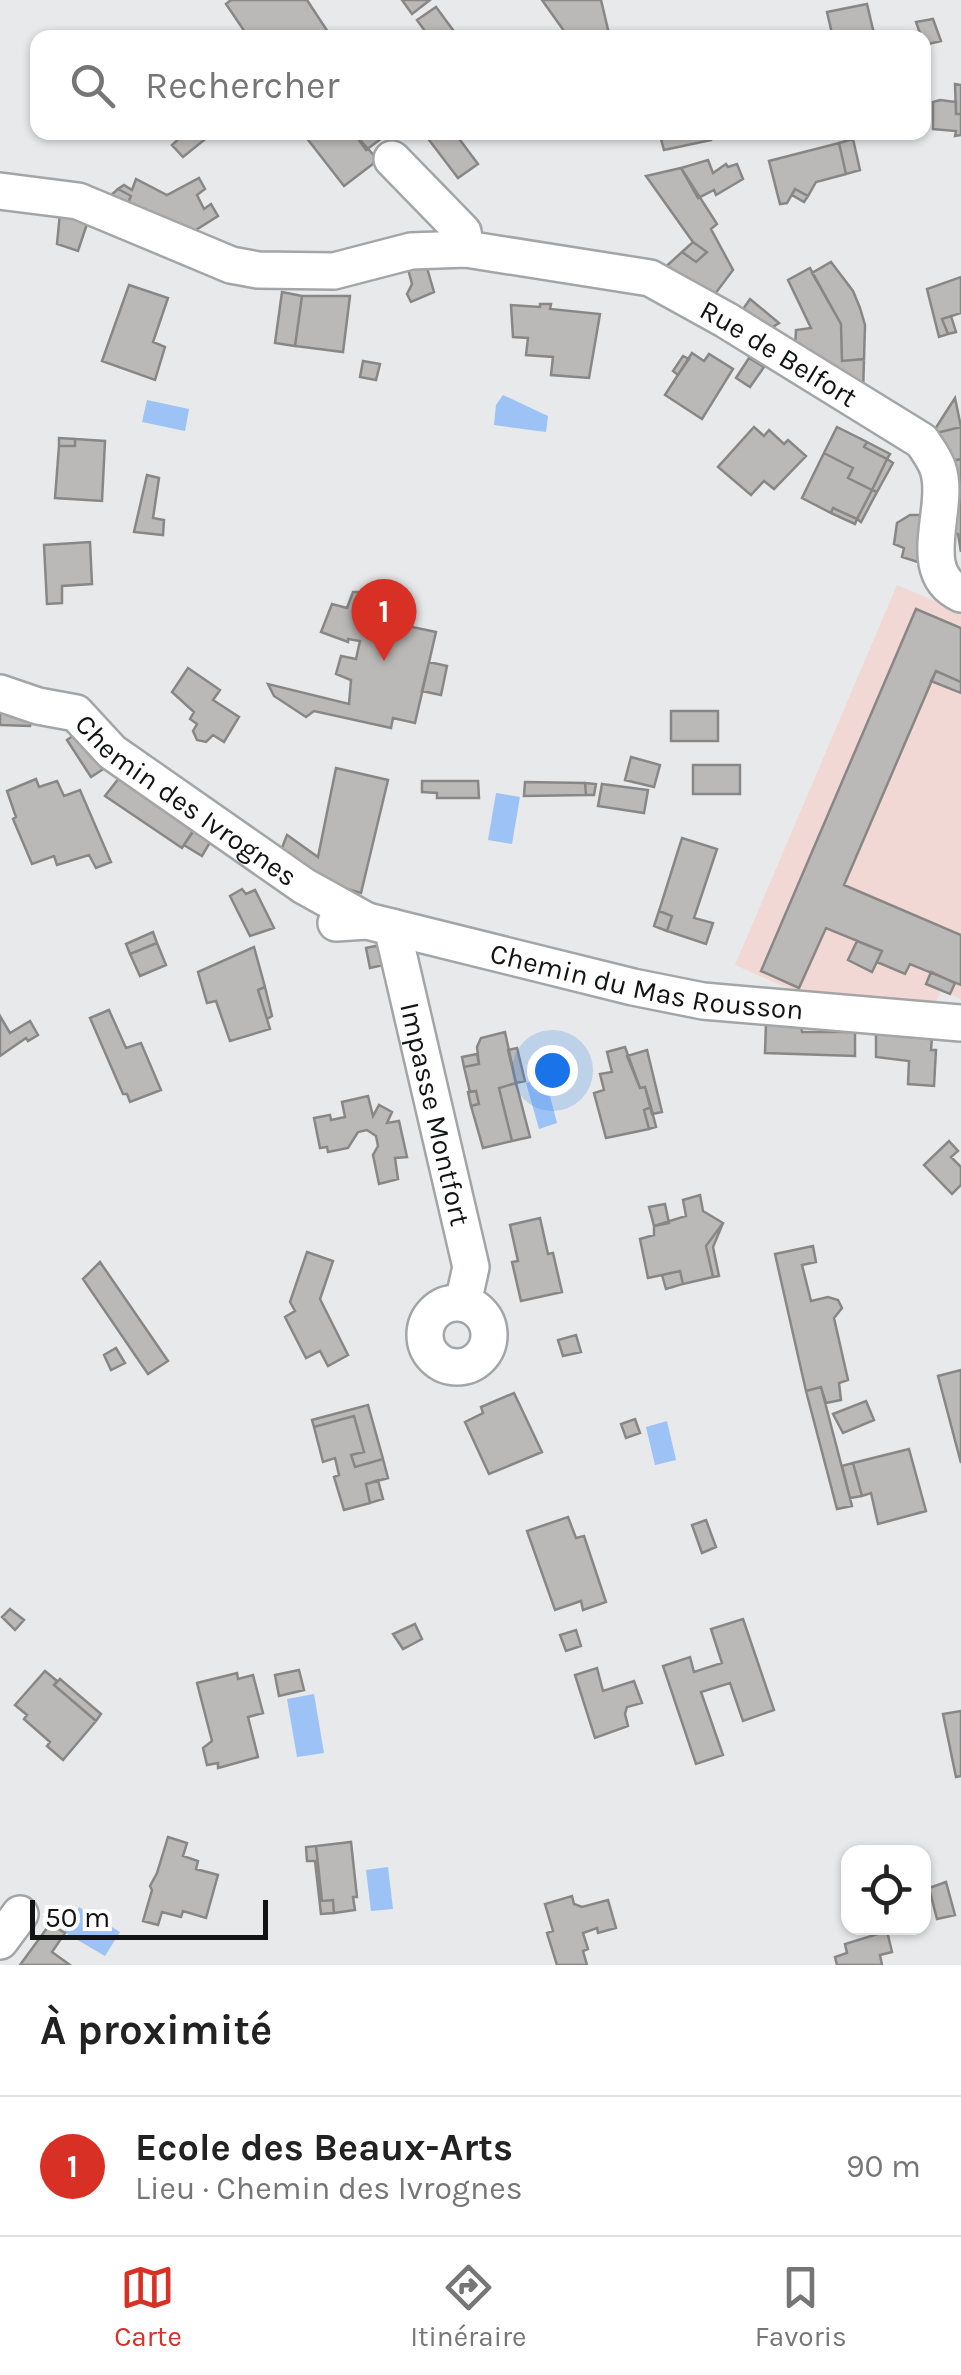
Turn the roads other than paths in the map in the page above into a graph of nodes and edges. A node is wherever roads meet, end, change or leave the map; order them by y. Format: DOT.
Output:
graph roads {
  1 [pos="392,159"];
  2 [pos="0,191"];
  3 [pos="464,240"];
  4 [pos="959,594"];
  5 [pos="0,693"];
  6 [pos="365,924"];
  7 [pos="961,1023"];
  8 [pos="463,1303"];
  1 -- 3 [label="street"];
  2 -- 3 [label="street, Rue de Belfort"];
  3 -- 4 [label="street, Rue de Belfort"];
  5 -- 6 [label="street, Chemin des Ivrognes"];
  6 -- 7 [label="street, Chemin du Mas Rousson"];
  6 -- 8 [label="street, Impasse Montfort"];
}
